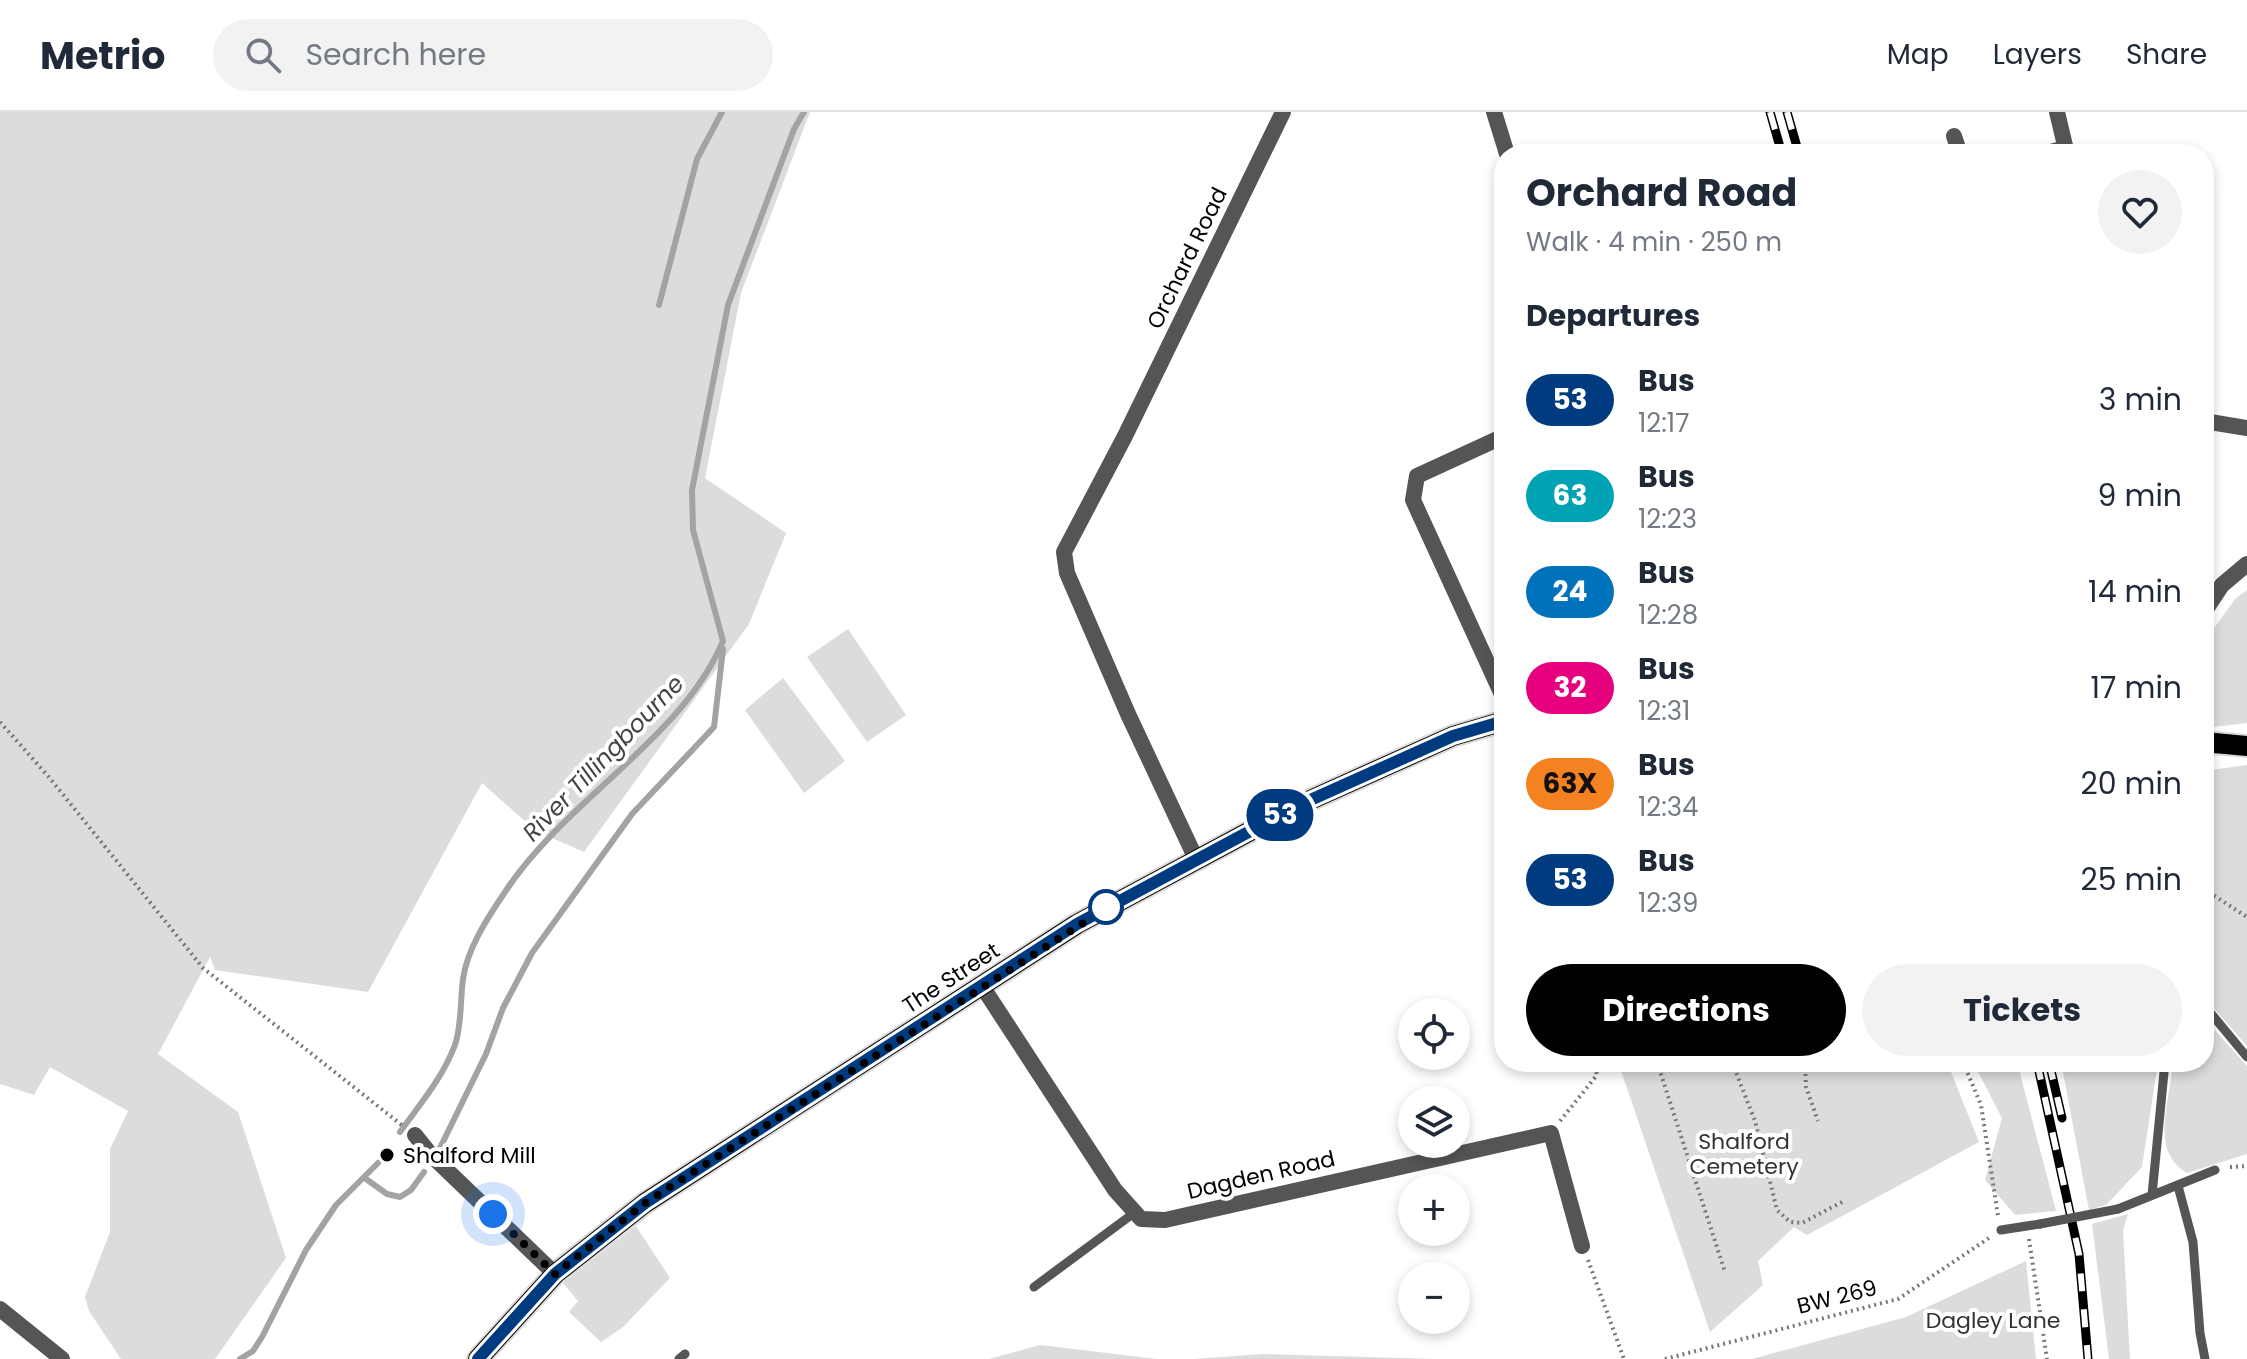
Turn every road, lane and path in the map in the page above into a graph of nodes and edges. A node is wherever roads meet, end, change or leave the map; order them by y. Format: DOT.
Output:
graph roads {
  1 [pos="1283,112"];
  2 [pos="1494,112"];
  3 [pos="2057,112"];
  4 [pos="1954,136"];
  5 [pos="1504,144"];
  6 [pos="1957,144"];
  7 [pos="2064,144"];
  8 [pos="2214,423"];
  9 [pos="2247,428"];
  10 [pos="1494,441"];
  11 [pos="2247,564"];
  12 [pos="2214,586"];
  13 [pos="1494,677"];
  14 [pos="0,722"];
  15 [pos="1494,724"];
  16 [pos="2214,743"];
  17 [pos="2247,746"];
  18 [pos="1196,859"];
  19 [pos="2214,896"];
  20 [pos="2247,917"];
  21 [pos="982,986"];
  22 [pos="2214,1017"];
  23 [pos="2247,1057"];
  24 [pos="1596,1072"];
  25 [pos="1660,1072"];
  26 [pos="1736,1072"];
  27 [pos="1805,1072"];
  28 [pos="1967,1072"];
  29 [pos="2164,1072"];
  30 [pos="393,1118"];
  31 [pos="1818,1121"];
  32 [pos="1551,1133"];
  33 [pos="415,1135"];
  34 [pos="2215,1170"];
  35 [pos="2178,1186"];
  36 [pos="2152,1195"];
  37 [pos="1844,1201"];
  38 [pos="1134,1213"];
  39 [pos="2026,1225"];
  40 [pos="2001,1230"];
  41 [pos="1582,1246"];
  42 [pos="1725,1272"];
  43 [pos="555,1274"];
  44 [pos="1034,1287"];
  45 [pos="0,1309"];
  46 [pos="62,1359"];
  47 [pos="478,1359"];
  48 [pos="1624,1359"];
  49 [pos="1665,1359"];
  50 [pos="2047,1359"];
  51 [pos="2205,1359"];
  1 -- 18 [label="street, Orchard Road"];
  2 -- 5 [label="street"];
  3 -- 7 [label="street"];
  4 -- 6 [label="street"];
  8 -- 9 [label="street"];
  10 -- 13 [label="street"];
  11 -- 12 [label="street"];
  14 -- 30 [label="path"];
  15 -- 18 [label="main road, The Street"];
  16 -- 17 [label="main road"];
  18 -- 21 [label="main road, The Street"];
  19 -- 20 [label="path"];
  21 -- 38 [label="street"];
  21 -- 43 [label="main road, The Street"];
  22 -- 23 [label="lane"];
  24 -- 32 [label="path"];
  25 -- 42 [label="path"];
  26 -- 37 [label="path"];
  27 -- 31 [label="path"];
  28 -- 40 [label="path"];
  29 -- 36 [label="lane"];
  32 -- 38 [label="street, Dagden Road"];
  32 -- 41 [label="street"];
  33 -- 43 [label="street"];
  34 -- 35 [label="lane"];
  35 -- 36 [label="lane"];
  35 -- 51 [label="lane"];
  36 -- 39 [label="lane, bridge"];
  38 -- 44 [label="lane"];
  39 -- 40 [label="lane"];
  39 -- 50 [label="path"];
  40 -- 49 [label="path, BW 269"];
  41 -- 48 [label="path"];
  43 -- 47 [label="main road, The Street"];
  45 -- 46 [label="street"];
}
